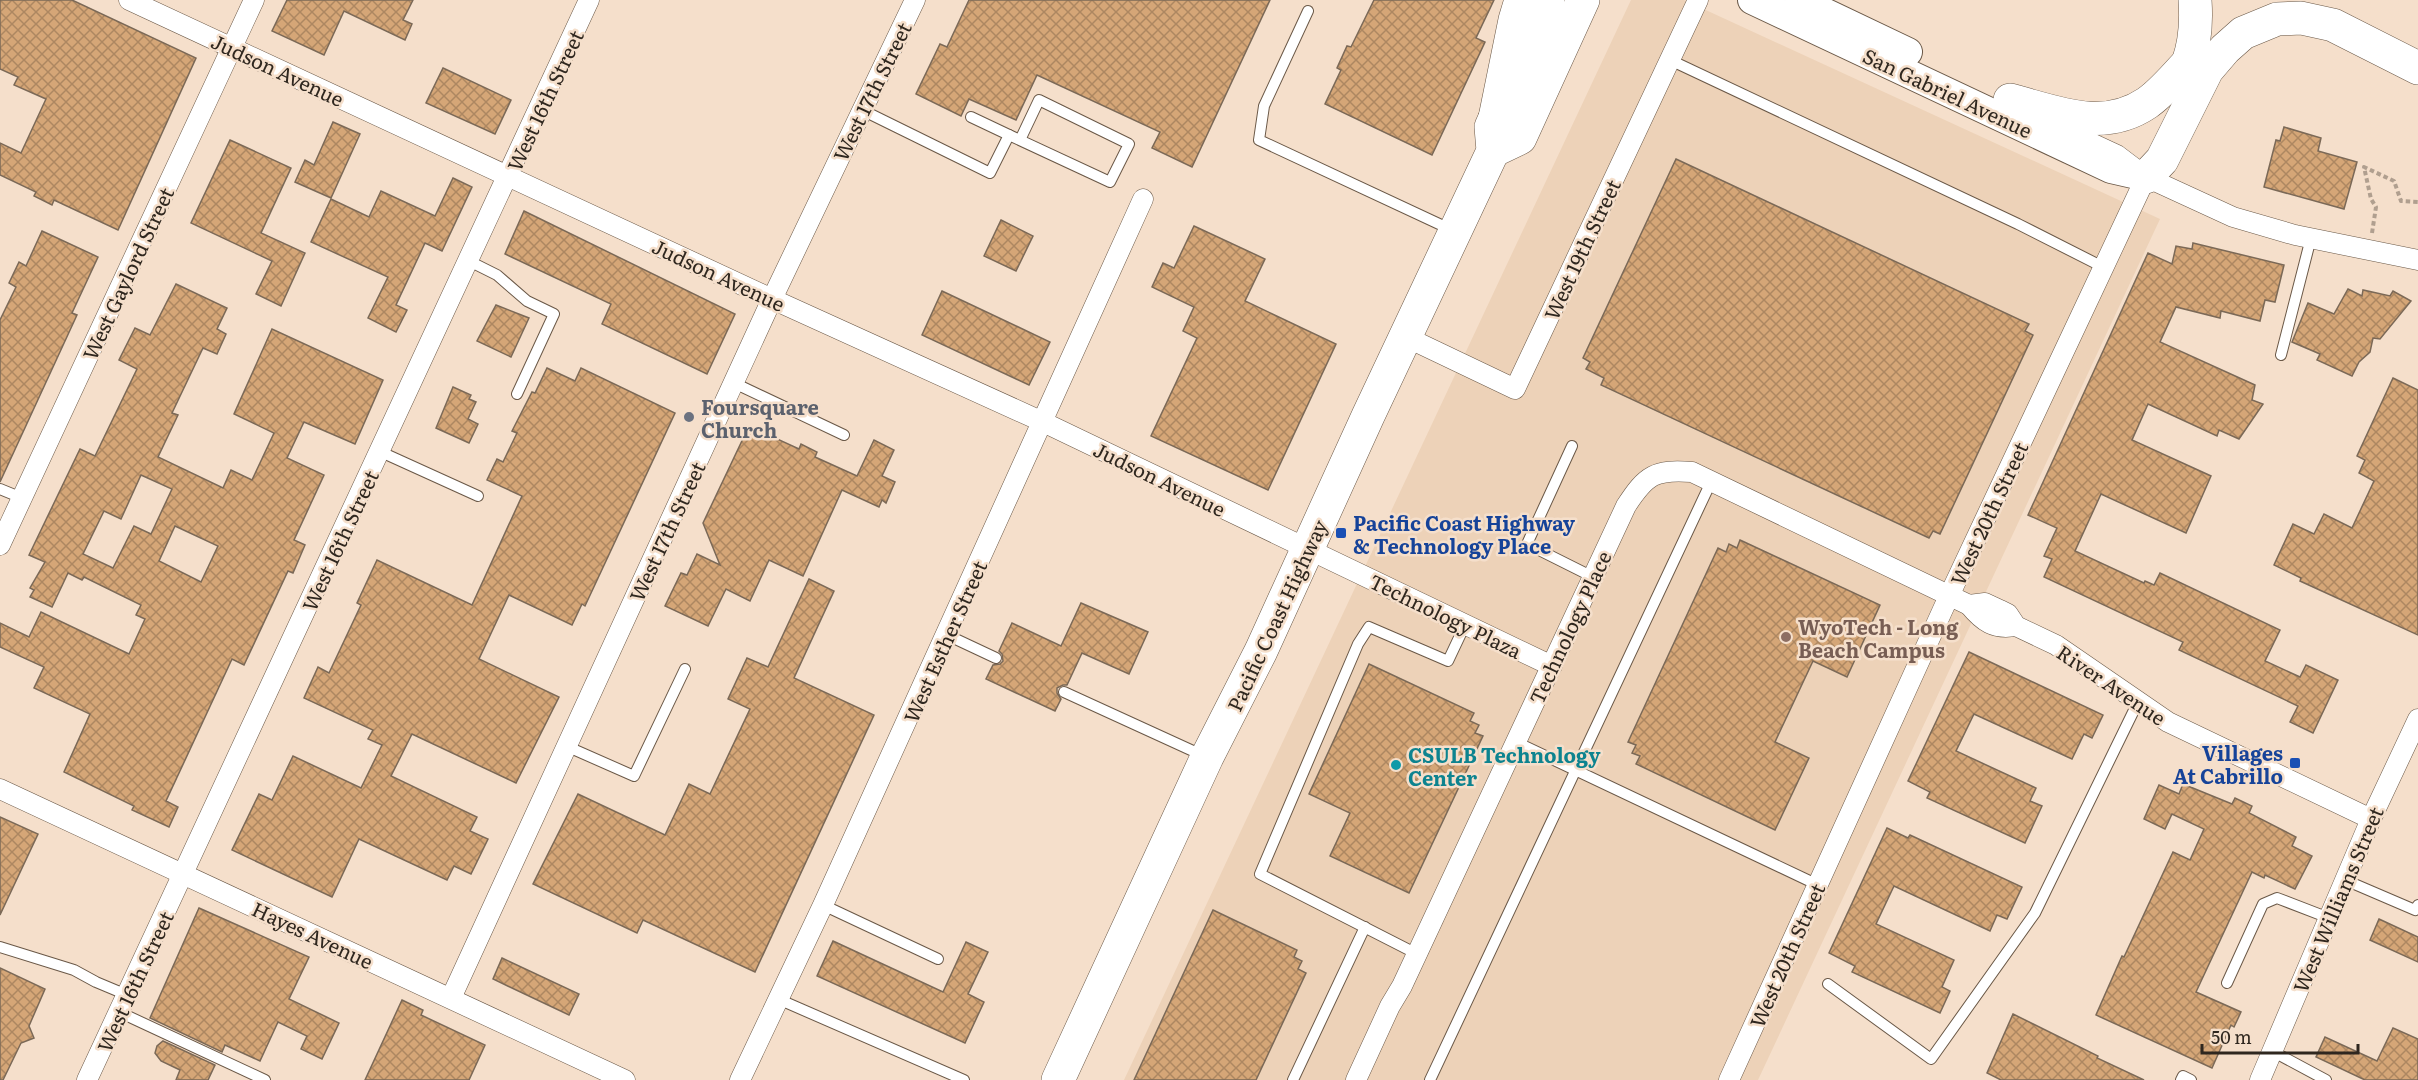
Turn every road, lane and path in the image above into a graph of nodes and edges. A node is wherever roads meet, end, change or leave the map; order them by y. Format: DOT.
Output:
graph roads {
  1 [pos="129,0"];
  2 [pos="254,0"];
  3 [pos="589,0"];
  4 [pos="915,0"];
  5 [pos="1521,0"];
  6 [pos="1548,0"];
  7 [pos="1582,0"];
  8 [pos="1604,0"];
  9 [pos="1698,0"];
  10 [pos="1752,0"];
  11 [pos="1799,0"];
  12 [pos="2194,0"];
  13 [pos="2330,0"];
  14 [pos="1308,11"];
  15 [pos="232,48"];
  16 [pos="2418,52"];
  17 [pos="1670,60"];
  18 [pos="2190,61"];
  19 [pos="1554,62"];
  20 [pos="2418,68"];
  21 [pos="2010,100"];
  22 [pos="862,110"];
  23 [pos="971,117"];
  24 [pos="1495,118"];
  25 [pos="1009,135"];
  26 [pos="1020,140"];
  27 [pos="1493,150"];
  28 [pos="509,176"];
  29 [pos="2146,177"];
  30 [pos="1143,199"];
  31 [pos="2418,202"];
  32 [pos="1455,231"];
  33 [pos="2311,238"];
  34 [pos="2369,250"];
  35 [pos="2418,260"];
  36 [pos="469,261"];
  37 [pos="2103,267"];
  38 [pos="772,299"];
  39 [pos="1406,338"];
  40 [pos="2281,355"];
  41 [pos="734,384"];
  42 [pos="517,394"];
  43 [pos="1043,422"];
  44 [pos="844,435"];
  45 [pos="1572,446"];
  46 [pos="381,452"];
  47 [pos="1711,482"];
  48 [pos="0,489"];
  49 [pos="478,496"];
  50 [pos="22,498"];
  51 [pos="0,545"];
  52 [pos="1308,549"];
  53 [pos="1593,577"];
  54 [pos="1949,596"];
  55 [pos="1465,625"];
  56 [pos="947,635"];
  57 [pos="996,658"];
  58 [pos="1552,666"];
  59 [pos="685,669"];
  60 [pos="1064,692"];
  61 [pos="2138,702"];
  62 [pos="2418,719"];
  63 [pos="1516,742"];
  64 [pos="566,746"];
  65 [pos="1207,757"];
  66 [pos="1576,770"];
  67 [pos="0,789"];
  68 [pos="2370,819"];
  69 [pos="183,874"];
  70 [pos="2345,880"];
  71 [pos="1818,885"];
  72 [pos="823,905"];
  73 [pos="2418,905"];
  74 [pos="2329,918"];
  75 [pos="1365,927"];
  76 [pos="0,947"];
  77 [pos="1417,954"];
  78 [pos="938,959"];
  79 [pos="2227,983"];
  80 [pos="1827,984"];
  81 [pos="451,999"];
  82 [pos="778,999"];
  83 [pos="123,1003"];
  84 [pos="2272,1051"];
  85 [pos="87,1080"];
  86 [pos="265,1080"];
  87 [pos="625,1080"];
  88 [pos="740,1080"];
  89 [pos="964,1080"];
  90 [pos="1058,1080"];
  91 [pos="1293,1080"];
  92 [pos="1356,1080"];
  93 [pos="1430,1080"];
  94 [pos="1729,1080"];
  95 [pos="2181,1080"];
  96 [pos="2191,1080"];
  97 [pos="2260,1080"];
  98 [pos="2326,1080"];
  1 -- 15 [label="street, Judson Avenue"];
  2 -- 15 [label="street, West Gaylord Street"];
  3 -- 28 [label="street, West 16th Street"];
  4 -- 22 [label="street, West 17th Street"];
  5 -- 24 [label="highway"];
  6 -- 24 [label="highway, Pacific Coast Highway"];
  7 -- 19 [label="highway"];
  8 -- 19 [label="highway"];
  9 -- 17 [label="street, West 19th Street"];
  10 -- 29 [label="main road, San Gabriel Avenue"];
  11 -- 21 [label="main road, San Gabriel Avenue"];
  12 -- 18 [label="highway"];
  13 -- 16 [label="highway"];
  14 -- 32 [label="lane"];
  15 -- 28 [label="street, Judson Avenue"];
  15 -- 50 [label="street, West Gaylord Street"];
  17 -- 37 [label="lane"];
  17 -- 39 [label="street, West 19th Street"];
  18 -- 21 [label="highway"];
  18 -- 29 [label="highway"];
  19 -- 27 [label="highway"];
  20 -- 29 [label="highway"];
  21 -- 29 [label="street, San Gabriel Avenue"];
  22 -- 25 [label="lane"];
  22 -- 38 [label="street, West 17th Street"];
  23 -- 25 [label="lane"];
  24 -- 27 [label="highway, Pacific Coast Highway"];
  25 -- 26 [label="lane"];
  26 -- 26 [label="lane"];
  27 -- 32 [label="highway, Pacific Coast Highway"];
  28 -- 36 [label="street, West 16th Street"];
  28 -- 38 [label="street, Judson Avenue"];
  29 -- 33 [label="street, San Gabriel Avenue"];
  29 -- 37 [label="street, West 20th Street"];
  30 -- 43 [label="street, West Esther Street"];
  31 -- 34 [label="path"];
  32 -- 39 [label="highway, Pacific Coast Highway"];
  33 -- 34 [label="street, San Gabriel Avenue"];
  33 -- 40 [label="lane"];
  34 -- 35 [label="street, San Gabriel Avenue"];
  36 -- 42 [label="lane"];
  36 -- 46 [label="street, West 16th Street"];
  37 -- 54 [label="street, West 20th Street"];
  38 -- 41 [label="street, West 17th Street"];
  38 -- 43 [label="street, Judson Avenue"];
  39 -- 52 [label="highway, Pacific Coast Highway"];
  41 -- 44 [label="lane"];
  41 -- 64 [label="street, West 17th Street"];
  43 -- 52 [label="street, Judson Avenue"];
  43 -- 56 [label="street, West Esther Street"];
  45 -- 53 [label="lane"];
  46 -- 49 [label="lane"];
  46 -- 69 [label="street, West 16th Street"];
  47 -- 53 [label="street, Technology Place"];
  47 -- 54 [label="street, Technology Place"];
  47 -- 66 [label="lane"];
  48 -- 50 [label="lane"];
  50 -- 51 [label="street, West Gaylord Street"];
  52 -- 55 [label="street, Technology Plaza"];
  52 -- 65 [label="highway, Pacific Coast Highway"];
  53 -- 58 [label="street, Technology Place"];
  54 -- 61 [label="street, River Avenue"];
  54 -- 71 [label="street, West 20th Street"];
  55 -- 58 [label="street, Technology Plaza"];
  55 -- 75 [label="lane"];
  56 -- 57 [label="lane"];
  56 -- 72 [label="street, West Esther Street"];
  58 -- 63 [label="street, Technology Place"];
  59 -- 64 [label="lane"];
  60 -- 65 [label="lane"];
  61 -- 68 [label="street, River Avenue"];
  61 -- 80 [label="lane"];
  62 -- 68 [label="street, West Williams Street"];
  63 -- 66 [label="lane"];
  63 -- 77 [label="street, Technology Place"];
  64 -- 81 [label="street, West 17th Street"];
  65 -- 90 [label="highway, Pacific Coast Highway"];
  66 -- 71 [label="lane"];
  66 -- 93 [label="lane"];
  67 -- 69 [label="street, Hayes Avenue"];
  68 -- 70 [label="street, West Williams Street"];
  69 -- 81 [label="street, Hayes Avenue"];
  69 -- 83 [label="street, West 16th Street"];
  70 -- 73 [label="lane"];
  70 -- 74 [label="street, West Williams Street"];
  71 -- 94 [label="street, West 20th Street"];
  72 -- 78 [label="lane"];
  72 -- 82 [label="street, West Esther Street"];
  74 -- 79 [label="lane"];
  74 -- 84 [label="street, West Williams Street"];
  75 -- 77 [label="lane"];
  75 -- 91 [label="lane"];
  76 -- 83 [label="lane"];
  77 -- 92 [label="street, Technology Place"];
  81 -- 87 [label="street, Hayes Avenue"];
  82 -- 88 [label="street, West Esther Street"];
  82 -- 89 [label="lane"];
  83 -- 85 [label="street, West 16th Street"];
  83 -- 86 [label="lane"];
  84 -- 97 [label="street, West Williams Street"];
  84 -- 98 [label="lane"];
  95 -- 96 [label="lane"];
}
